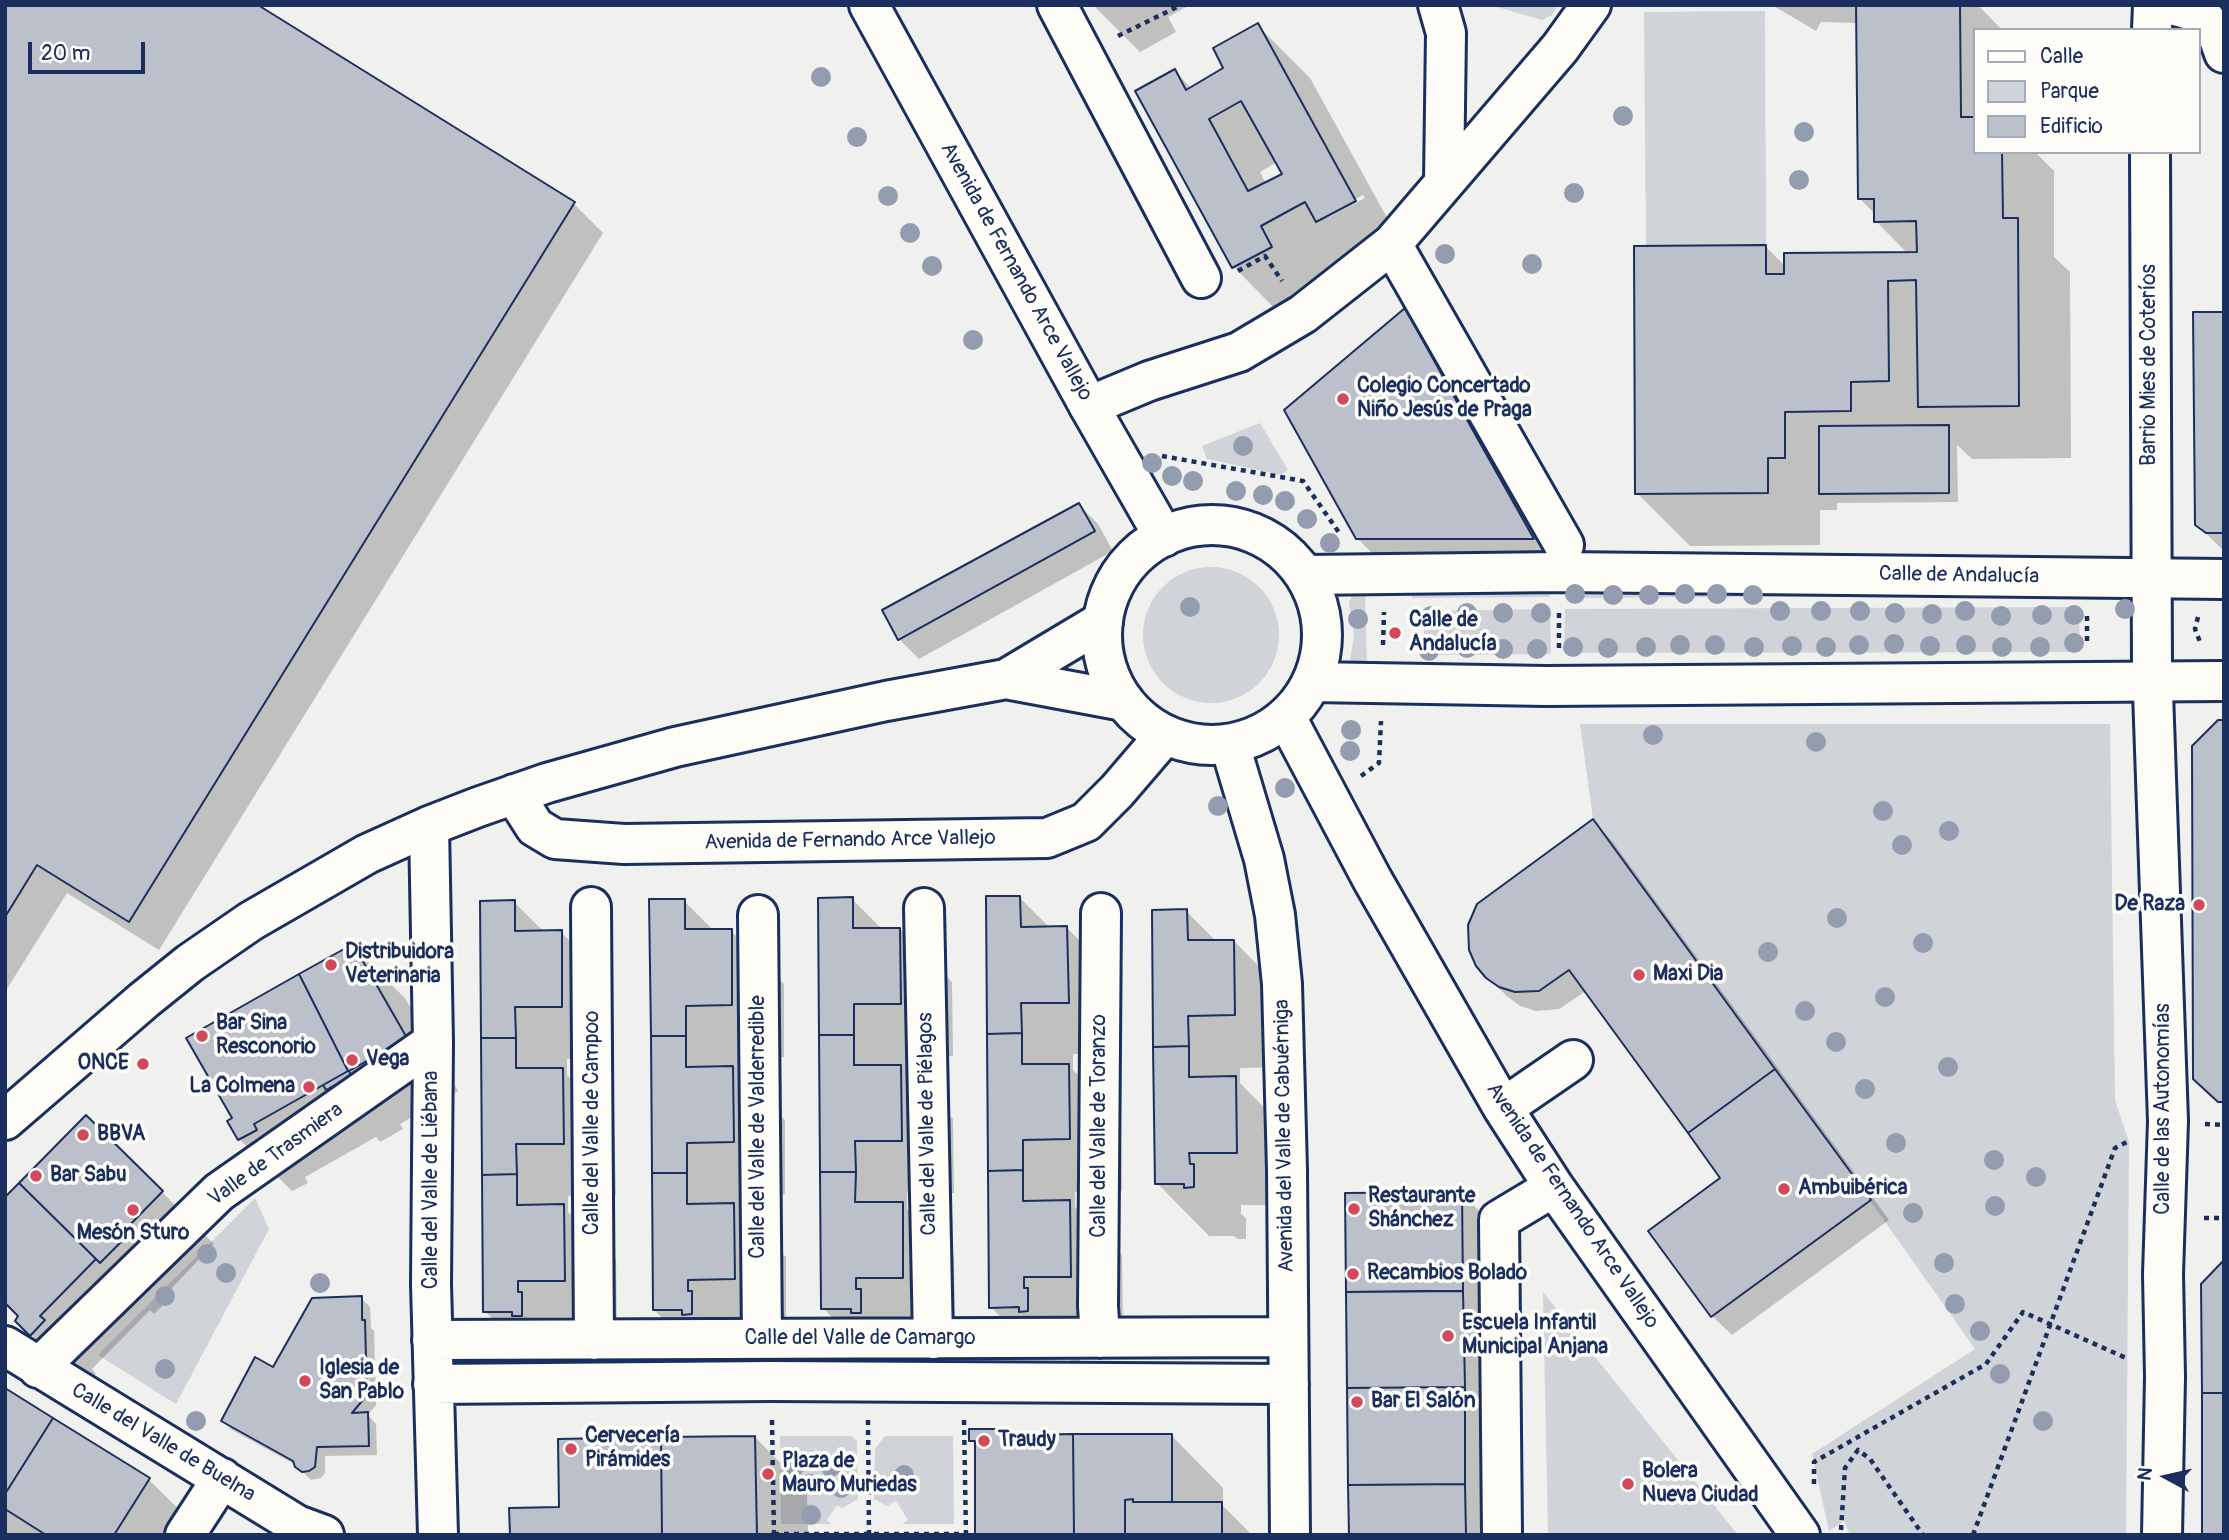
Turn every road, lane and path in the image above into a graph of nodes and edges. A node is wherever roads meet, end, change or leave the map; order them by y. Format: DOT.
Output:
graph roads {
  1 [pos="869,5"];
  2 [pos="1057,5"];
  3 [pos="1181,5"];
  4 [pos="1433,5"];
  5 [pos="1591,5"];
  6 [pos="2154,5"];
  7 [pos="2172,5"];
  8 [pos="1439,6"];
  9 [pos="2152,28"];
  10 [pos="2224,53"];
  11 [pos="1082,54"];
  12 [pos="1446,83"];
  13 [pos="1512,103"];
  14 [pos="2150,154"];
  15 [pos="1444,181"];
  16 [pos="1392,244"];
  17 [pos="1201,278"];
  18 [pos="1089,406"];
  19 [pos="1164,537"];
  20 [pos="1562,558"];
  21 [pos="1305,575"];
  22 [pos="2086,577"];
  23 [pos="2162,578"];
  24 [pos="2224,579"];
  25 [pos="2199,613"];
  26 [pos="1103,621"];
  27 [pos="2215,666"];
  28 [pos="1006,679"];
  29 [pos="1312,682"];
  30 [pos="2087,682"];
  31 [pos="2163,683"];
  32 [pos="1559,686"];
  33 [pos="1124,701"];
  34 [pos="1286,717"];
  35 [pos="1165,735"];
  36 [pos="1230,745"];
  37 [pos="514,794"];
  38 [pos="429,826"];
  39 [pos="591,907"];
  40 [pos="924,908"];
  41 [pos="1101,913"];
  42 [pos="758,915"];
  43 [pos="433,1042"];
  44 [pos="1573,1059"];
  45 [pos="1503,1108"];
  46 [pos="5,1120"];
  47 [pos="2168,1121"];
  48 [pos="1554,1187"];
  49 [pos="2050,1324"];
  50 [pos="1100,1338"];
  51 [pos="1288,1338"];
  52 [pos="762,1339"];
  53 [pos="933,1339"];
  54 [pos="432,1340"];
  55 [pos="594,1340"];
  56 [pos="5,1346"];
  57 [pos="38,1368"];
  58 [pos="2165,1377"];
  59 [pos="771,1381"];
  60 [pos="868,1381"];
  61 [pos="963,1382"];
  62 [pos="433,1384"];
  63 [pos="1289,1384"];
  64 [pos="1853,1439"];
  65 [pos="1858,1450"];
  66 [pos="222,1478"];
  67 [pos="1814,1486"];
  68 [pos="774,1534"];
  69 [pos="869,1534"];
  70 [pos="966,1534"];
  71 [pos="185,1535"];
  72 [pos="324,1535"];
  73 [pos="438,1535"];
  74 [pos="1290,1535"];
  75 [pos="1502,1535"];
  76 [pos="1800,1535"];
  77 [pos="1841,1535"];
  78 [pos="1923,1535"];
  79 [pos="1973,1535"];
  80 [pos="2162,1535"];
  1 -- 18 [label="street, Avenida de Fernando Arce Vallejo"];
  2 -- 11 [label="street"];
  3 -- 11 [label="path"];
  4 -- 8 [label="street"];
  5 -- 13 [label="street"];
  6 -- 9 [label="street"];
  7 -- 10 [label="street"];
  8 -- 12 [label="street"];
  11 -- 17 [label="street"];
  12 -- 13 [label="street"];
  12 -- 15 [label="street"];
  13 -- 15 [label="street"];
  14 -- 23 [label="street, Barrio Mies de Coteríos"];
  15 -- 16 [label="street"];
  16 -- 18 [label="street"];
  16 -- 20 [label="street"];
  18 -- 19 [label="street, Avenida de Fernando Arce Vallejo"];
  19 -- 21 [label="street"];
  19 -- 26 [label="street"];
  20 -- 21 [label="street, Calle de Andalucía"];
  20 -- 22 [label="street, Calle de Andalucía"];
  20 -- 32 [label="path"];
  21 -- 29 [label="street"];
  22 -- 23 [label="street, Calle de Andalucía"];
  22 -- 30 [label="path"];
  23 -- 24 [label="street, Calle de Andalucía"];
  23 -- 31 [label="street"];
  25 -- 27 [label="path"];
  26 -- 28 [label="street"];
  26 -- 33 [label="street"];
  27 -- 31 [label="street"];
  28 -- 33 [label="street"];
  28 -- 37 [label="street"];
  29 -- 32 [label="street"];
  29 -- 34 [label="street"];
  30 -- 31 [label="street"];
  30 -- 32 [label="street"];
  31 -- 47 [label="street, Calle de las Autonomías"];
  33 -- 35 [label="street"];
  34 -- 36 [label="street"];
  34 -- 45 [label="street, Avenida de Fernando Arce Vallejo"];
  35 -- 36 [label="street"];
  35 -- 37 [label="street, Avenida de Fernando Arce Vallejo"];
  36 -- 51 [label="street, Avenida del Valle de Cabuérniga"];
  37 -- 38 [label="street"];
  38 -- 43 [label="street, Calle del Valle de Liébana"];
  38 -- 46 [label="street"];
  39 -- 55 [label="street, Calle del Valle de Campoo"];
  40 -- 53 [label="street, Calle del Valle de Piélagos"];
  41 -- 50 [label="street, Calle del Valle de Toranzo"];
  42 -- 52 [label="street, Calle del Valle de Valderredible"];
  43 -- 54 [label="street, Calle del Valle de Liébana"];
  43 -- 57 [label="street, Valle de Trasmiera"];
  44 -- 45 [label="street"];
  45 -- 48 [label="street, Avenida de Fernando Arce Vallejo"];
  47 -- 49 [label="path"];
  47 -- 58 [label="street, Calle de las Autonomías"];
  48 -- 75 [label="street"];
  48 -- 76 [label="street, Avenida de Fernando Arce Vallejo"];
  49 -- 58 [label="path"];
  49 -- 64 [label="path"];
  49 -- 79 [label="path"];
  50 -- 51 [label="street, Calle del Valle de Camargo"];
  50 -- 53 [label="street, Calle del Valle de Camargo"];
  51 -- 63 [label="street, Avenida del Valle de Cabuérniga"];
  52 -- 53 [label="street, Calle del Valle de Camargo"];
  52 -- 55 [label="street, Calle del Valle de Camargo"];
  54 -- 55 [label="street, Calle del Valle de Camargo"];
  54 -- 62 [label="street, Calle del Valle de Liébana"];
  56 -- 57 [label="street, Calle del Valle de Buelna"];
  57 -- 66 [label="street, Calle del Valle de Buelna"];
  58 -- 80 [label="street, Calle de las Autonomías"];
  59 -- 60 [label="street, Calle del Valle de Camargo"];
  59 -- 62 [label="street, Calle del Valle de Camargo"];
  59 -- 68 [label="path"];
  60 -- 61 [label="street, Calle del Valle de Camargo"];
  60 -- 69 [label="path"];
  61 -- 63 [label="street, Calle del Valle de Camargo"];
  61 -- 70 [label="path"];
  62 -- 73 [label="street, Calle del Valle de Liébana"];
  63 -- 74 [label="street, Avenida del Valle de Cabuérniga"];
  64 -- 65 [label="path"];
  64 -- 67 [label="path"];
  65 -- 77 [label="path"];
  65 -- 78 [label="path"];
  66 -- 71 [label="street"];
  66 -- 72 [label="street, Calle del Valle de Buelna"];
  68 -- 69 [label="path"];
  69 -- 70 [label="path"];
}
